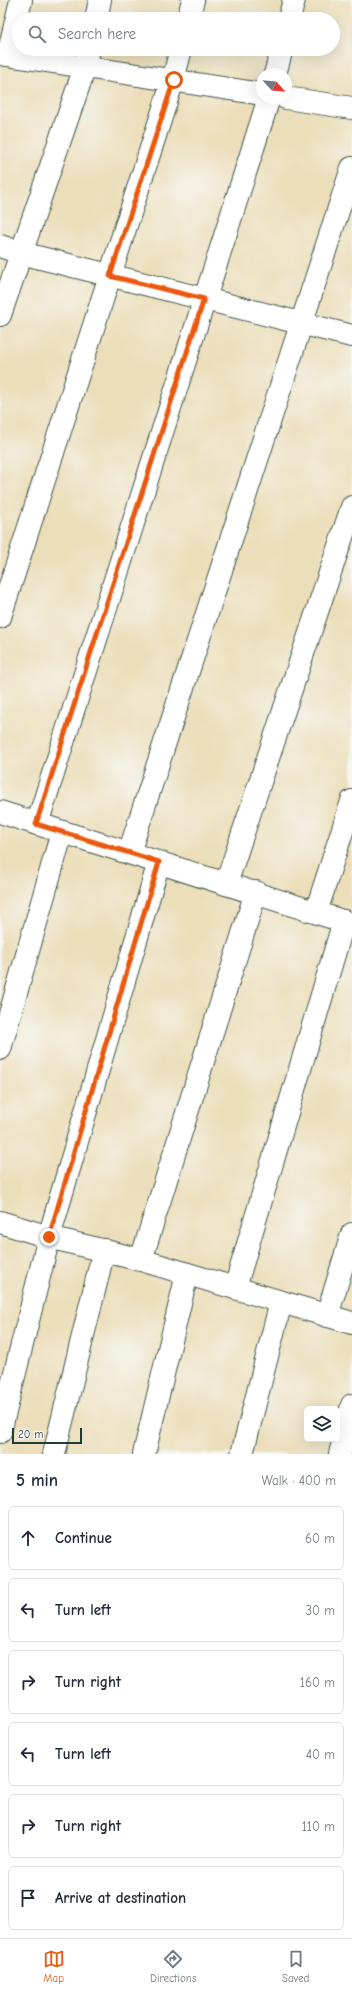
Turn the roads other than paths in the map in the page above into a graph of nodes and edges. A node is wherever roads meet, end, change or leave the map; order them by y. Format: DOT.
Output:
graph roads {
  1 [pos="21,0"];
  2 [pos="100,0"];
  3 [pos="193,0"];
  4 [pos="294,0"];
  5 [pos="17,12"];
  6 [pos="97,12"];
  7 [pos="190,12"];
  8 [pos="291,12"];
  9 [pos="12,29"];
  10 [pos="4,55"];
  11 [pos="32,56"];
  12 [pos="179,56"];
  13 [pos="280,56"];
  14 [pos="87,58"];
  15 [pos="277,68"];
  16 [pos="174,80"];
  17 [pos="256,93"];
  18 [pos="292,99"];
  19 [pos="267,104"];
  20 [pos="352,108"];
  21 [pos="352,168"];
  22 [pos="0,246"];
  23 [pos="21,253"];
  24 [pos="110,276"];
  25 [pos="204,299"];
  26 [pos="0,316"];
  27 [pos="302,324"];
  28 [pos="352,336"];
  29 [pos="352,507"];
  30 [pos="0,617"];
  31 [pos="352,801"];
  32 [pos="0,812"];
  33 [pos="36,824"];
  34 [pos="62,832"];
  35 [pos="129,853"];
  36 [pos="159,862"];
  37 [pos="226,884"];
  38 [pos="256,892"];
  39 [pos="316,912"];
  40 [pos="348,922"];
  41 [pos="0,1049"];
  42 [pos="0,1222"];
  43 [pos="352,1234"];
  44 [pos="49,1237"];
  45 [pos="104,1250"];
  46 [pos="141,1260"];
  47 [pos="187,1274"];
  48 [pos="235,1288"];
  49 [pos="281,1302"];
  50 [pos="327,1316"];
  51 [pos="352,1323"];
  52 [pos="352,1404"];
  53 [pos="0,1432"];
  54 [pos="54,1454"];
  55 [pos="144,1454"];
  56 [pos="242,1454"];
  57 [pos="340,1454"];
  1 -- 5 [label="street"];
  2 -- 6 [label="street"];
  3 -- 7 [label="street"];
  4 -- 8 [label="street"];
  9 -- 10 [label="street"];
  11 -- 14 [label="street"];
  12 -- 16 [label="street"];
  13 -- 15 [label="street"];
  14 -- 16 [label="street"];
  14 -- 23 [label="street"];
  16 -- 17 [label="street"];
  16 -- 24 [label="street"];
  18 -- 20 [label="street"];
  19 -- 25 [label="street"];
  21 -- 27 [label="street"];
  22 -- 23 [label="street"];
  23 -- 24 [label="street"];
  23 -- 26 [label="street"];
  24 -- 25 [label="street"];
  24 -- 30 [label="street"];
  25 -- 27 [label="street"];
  25 -- 33 [label="street"];
  27 -- 28 [label="street"];
  27 -- 35 [label="street"];
  29 -- 37 [label="street"];
  31 -- 39 [label="street"];
  32 -- 33 [label="street"];
  33 -- 34 [label="street"];
  34 -- 35 [label="street"];
  34 -- 41 [label="street"];
  35 -- 36 [label="street"];
  36 -- 37 [label="street"];
  36 -- 44 [label="street"];
  37 -- 38 [label="street"];
  38 -- 39 [label="street"];
  38 -- 46 [label="street"];
  39 -- 40 [label="street"];
  40 -- 48 [label="street"];
  42 -- 44 [label="street"];
  43 -- 50 [label="street"];
  44 -- 45 [label="street"];
  44 -- 53 [label="street"];
  45 -- 46 [label="street"];
  45 -- 54 [label="street"];
  46 -- 47 [label="street"];
  47 -- 48 [label="street"];
  47 -- 55 [label="street"];
  48 -- 49 [label="street"];
  49 -- 50 [label="street"];
  49 -- 56 [label="street"];
  50 -- 51 [label="street"];
  52 -- 57 [label="street"];
}
